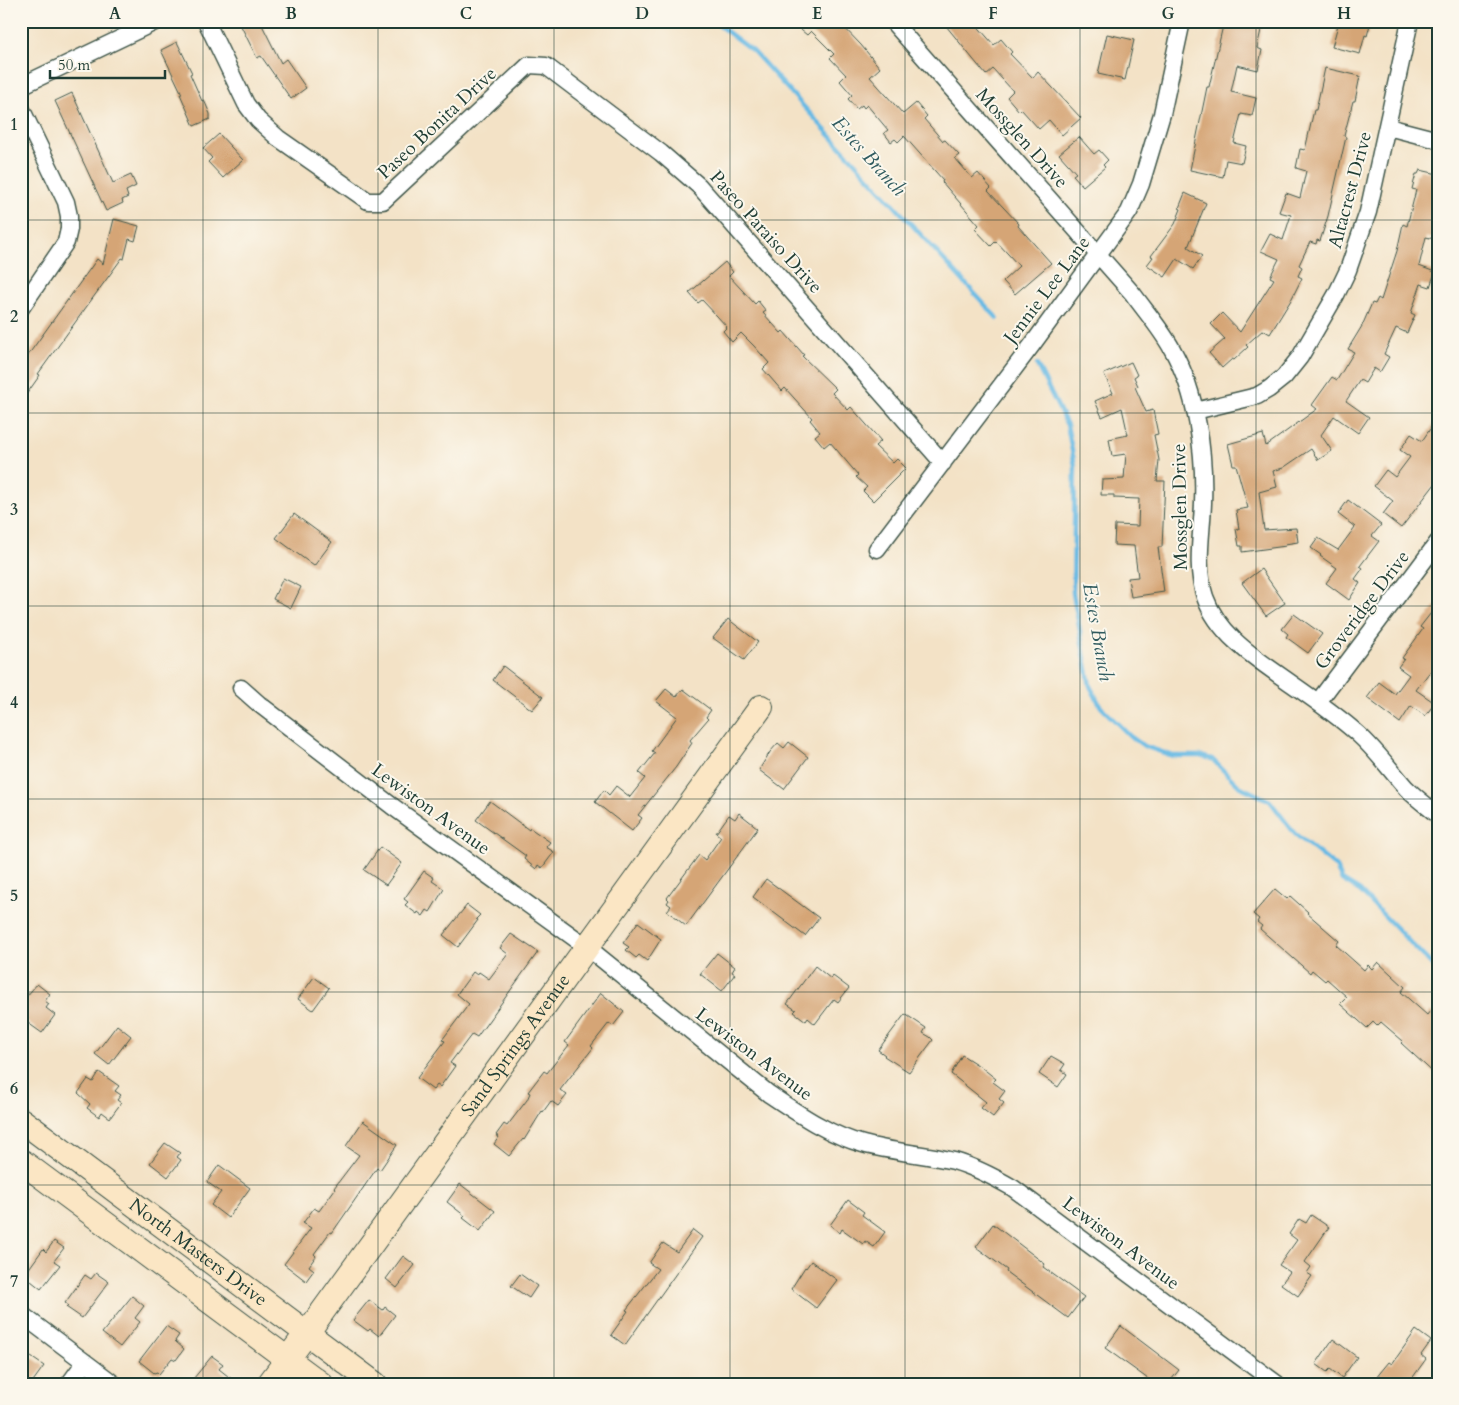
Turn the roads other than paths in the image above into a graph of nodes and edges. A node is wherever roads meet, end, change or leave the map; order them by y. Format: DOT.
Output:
graph roads {
  1 [pos="157,21"];
  2 [pos="206,21"];
  3 [pos="892,21"];
  4 [pos="1182,21"];
  5 [pos="1410,21"];
  6 [pos="529,66"];
  7 [pos="21,86"];
  8 [pos="21,108"];
  9 [pos="1388,128"];
  10 [pos="1438,140"];
  11 [pos="1098,255"];
  12 [pos="21,308"];
  13 [pos="1195,411"];
  14 [pos="944,463"];
  15 [pos="1438,542"];
  16 [pos="877,549"];
  17 [pos="241,688"];
  18 [pos="1318,702"];
  19 [pos="761,707"];
  20 [pos="1438,815"];
  21 [pos="586,947"];
  22 [pos="21,1120"];
  23 [pos="21,1161"];
  24 [pos="21,1314"];
  25 [pos="308,1334"];
  26 [pos="288,1360"];
  27 [pos="85,1362"];
  28 [pos="69,1384"];
  29 [pos="114,1384"];
  30 [pos="269,1384"];
  31 [pos="321,1384"];
  32 [pos="375,1384"];
  33 [pos="1277,1384"];
  1 -- 7 [label="street"];
  2 -- 6 [label="street, Paseo Bonita Drive"];
  3 -- 11 [label="street, Mossglen Drive"];
  4 -- 11 [label="street, Jennie Lee Lane"];
  5 -- 9 [label="street, Altacrest Drive"];
  6 -- 14 [label="street, Paseo Paraiso Drive"];
  8 -- 12 [label="street"];
  9 -- 10 [label="street"];
  9 -- 13 [label="street, Altacrest Drive"];
  11 -- 13 [label="street, Mossglen Drive"];
  11 -- 14 [label="street, Jennie Lee Lane"];
  13 -- 18 [label="street, Mossglen Drive"];
  14 -- 16 [label="street, Jennie Lee Lane"];
  15 -- 18 [label="street, Groveridge Drive"];
  17 -- 21 [label="street, Lewiston Avenue"];
  18 -- 20 [label="street, Mossglen Drive"];
  19 -- 21 [label="street, Sand Springs Avenue"];
  21 -- 25 [label="street, Sand Springs Avenue"];
  21 -- 33 [label="street, Lewiston Avenue"];
  22 -- 25 [label="street, North Masters Drive"];
  23 -- 26 [label="street, North Masters Drive"];
  24 -- 27 [label="street"];
  25 -- 26 [label="street, Sand Springs Avenue"];
  25 -- 32 [label="street, North Masters Drive"];
  26 -- 30 [label="street, Sand Springs Avenue"];
  26 -- 31 [label="street, North Masters Drive"];
  27 -- 28 [label="street"];
  27 -- 29 [label="street"];
}
